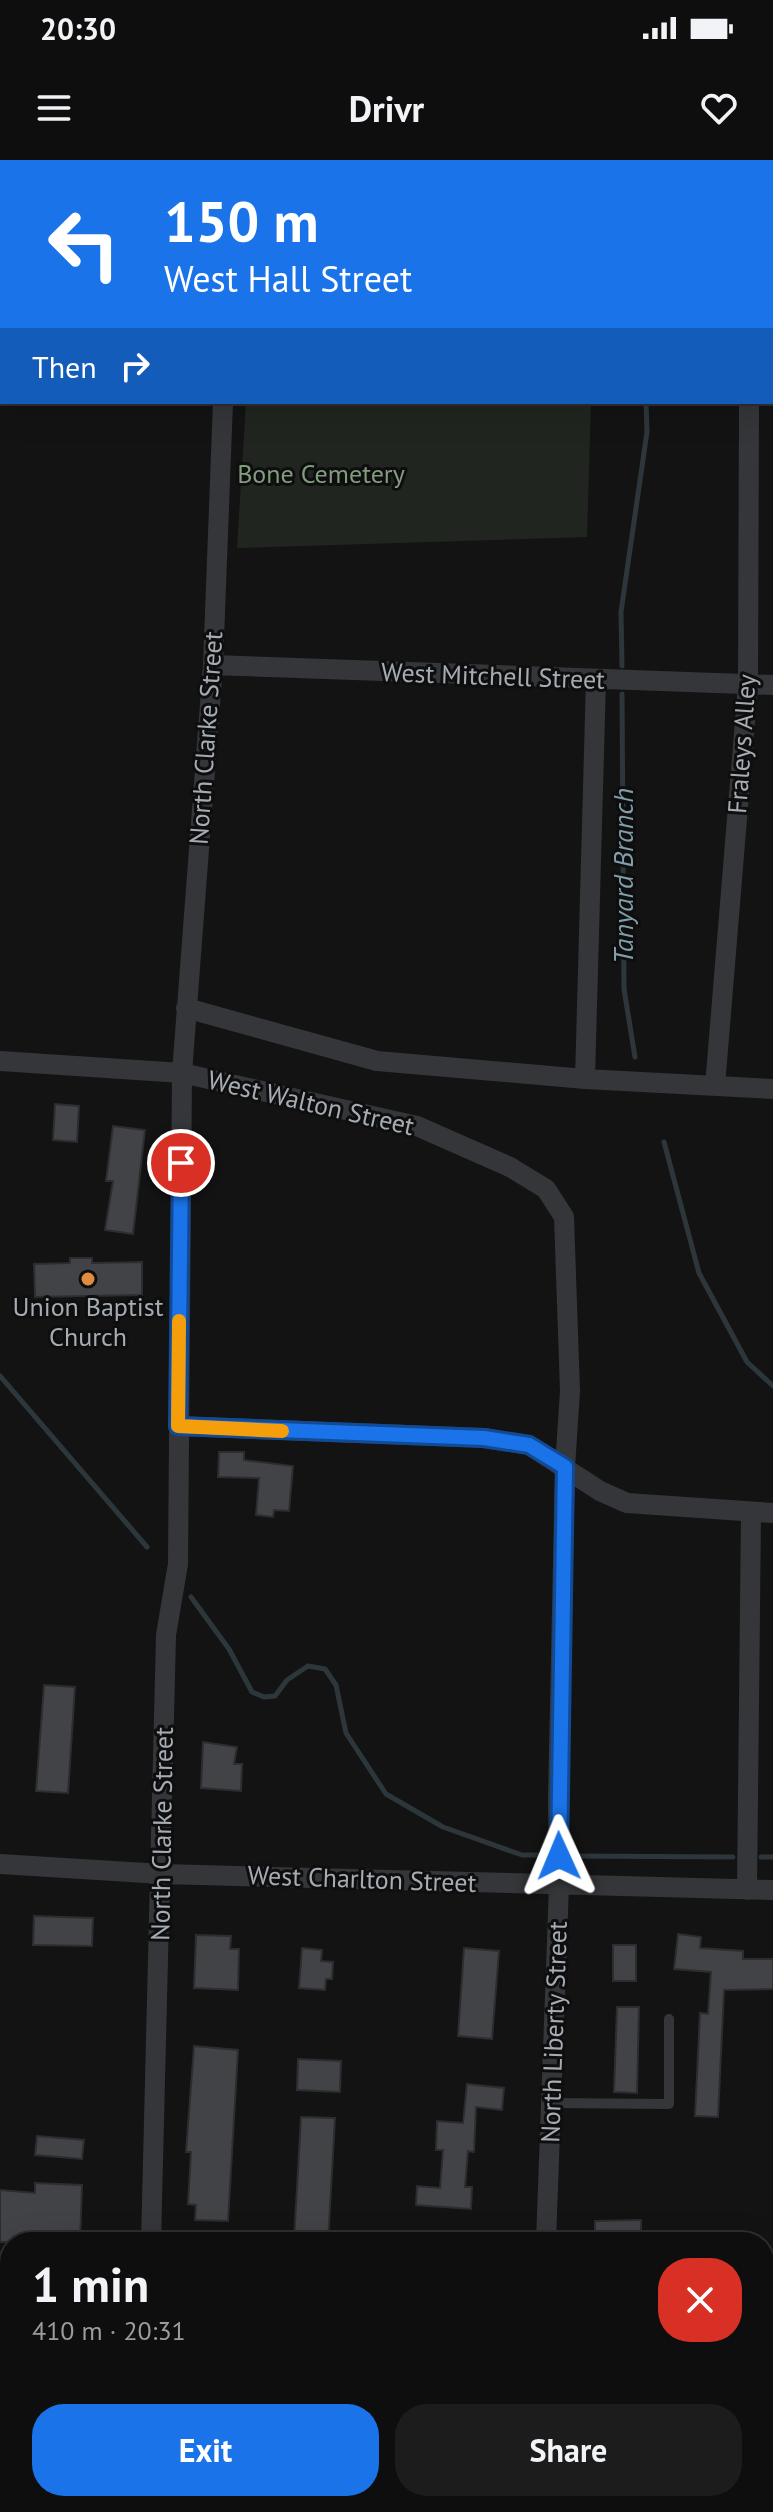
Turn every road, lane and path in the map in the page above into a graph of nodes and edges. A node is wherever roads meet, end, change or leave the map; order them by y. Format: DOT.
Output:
graph roads {
  1 [pos="223,404"];
  2 [pos="749,404"];
  3 [pos="213,665"];
  4 [pos="596,679"];
  5 [pos="748,685"];
  6 [pos="773,685"];
  7 [pos="186,1008"];
  8 [pos="0,1061"];
  9 [pos="182,1073"];
  10 [pos="585,1079"];
  11 [pos="715,1086"];
  12 [pos="773,1089"];
  13 [pos="566,1245"];
  14 [pos="178,1426"];
  15 [pos="565,1467"];
  16 [pos="751,1513"];
  17 [pos="773,1513"];
  18 [pos="0,1864"];
  19 [pos="162,1874"];
  20 [pos="559,1885"];
  21 [pos="747,1890"];
  22 [pos="773,1890"];
  23 [pos="669,2019"];
  24 [pos="551,2103"];
  25 [pos="151,2232"];
  26 [pos="546,2232"];
  1 -- 3 [label="street, North Clarke Street"];
  2 -- 5 [label="street, Fraleys Alley"];
  3 -- 4 [label="street, West Mitchell Street"];
  3 -- 7 [label="street, North Clarke Street"];
  4 -- 5 [label="street, West Mitchell Street"];
  4 -- 10 [label="street"];
  5 -- 6 [label="street, West Mitchell Street"];
  5 -- 11 [label="street, Fraleys Alley"];
  7 -- 9 [label="street, North Clarke Street"];
  7 -- 10 [label="street"];
  8 -- 9 [label="street, West Walton Street"];
  9 -- 13 [label="street, West Walton Street"];
  9 -- 14 [label="street, North Clarke Street"];
  10 -- 11 [label="street"];
  11 -- 12 [label="street"];
  13 -- 15 [label="street, North Liberty Street"];
  14 -- 15 [label="street"];
  14 -- 19 [label="street, North Clarke Street"];
  15 -- 16 [label="street"];
  15 -- 20 [label="street, North Liberty Street"];
  16 -- 17 [label="street"];
  16 -- 21 [label="street"];
  18 -- 19 [label="street, West Charlton Street"];
  19 -- 20 [label="street, West Charlton Street"];
  19 -- 25 [label="street, North Clarke Street"];
  20 -- 21 [label="street, West Charlton Street"];
  20 -- 24 [label="street, North Liberty Street"];
  21 -- 22 [label="street, West Charlton Street"];
  23 -- 24 [label="lane"];
  24 -- 26 [label="street, North Liberty Street"];
}
